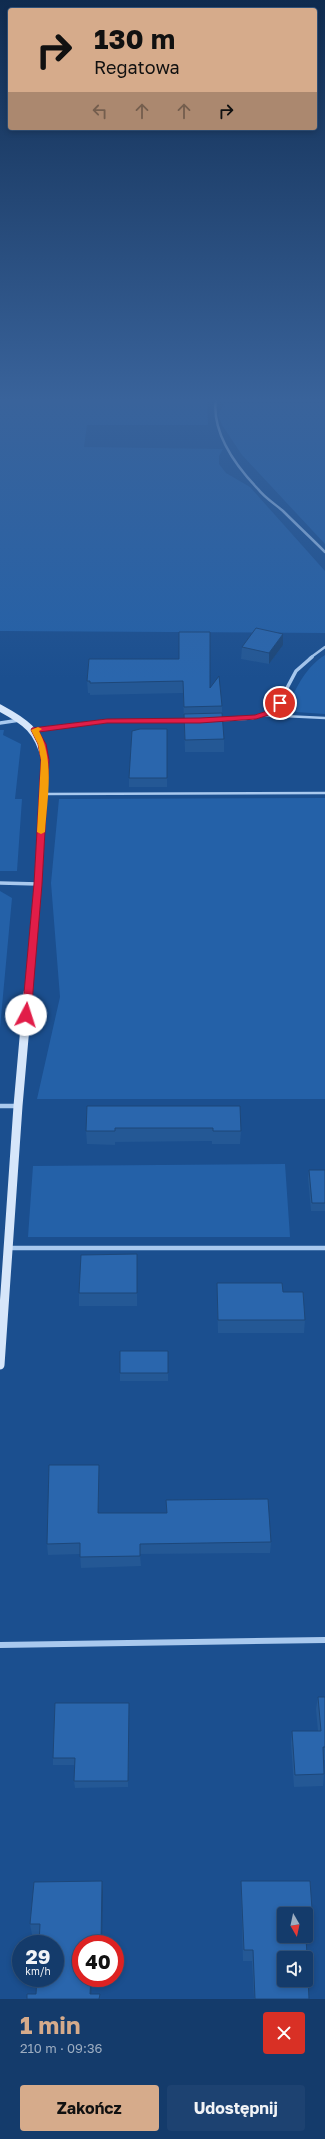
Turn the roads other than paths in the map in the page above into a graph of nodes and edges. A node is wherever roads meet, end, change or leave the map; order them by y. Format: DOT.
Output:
graph roads {
  1 [pos="260,491"];
  2 [pos="325,552"];
  3 [pos="325,647"];
  4 [pos="0,708"];
  5 [pos="263,715"];
  6 [pos="325,718"];
  7 [pos="21,720"];
  8 [pos="193,720"];
  9 [pos="216,720"];
  10 [pos="0,724"];
  11 [pos="34,730"];
  12 [pos="325,792"];
  13 [pos="43,794"];
  14 [pos="0,883"];
  15 [pos="38,884"];
  16 [pos="0,1106"];
  17 [pos="18,1106"];
  18 [pos="8,1248"];
  19 [pos="325,1248"];
  20 [pos="0,1365"];
  21 [pos="325,1640"];
  22 [pos="0,1645"];
  1 -- 2 [label="street"];
  3 -- 5 [label="street"];
  4 -- 7 [label="street"];
  5 -- 6 [label="lane"];
  5 -- 9 [label="street"];
  7 -- 10 [label="street"];
  7 -- 11 [label="street"];
  8 -- 11 [label="street"];
  11 -- 13 [label="street"];
  12 -- 13 [label="lane"];
  13 -- 15 [label="street"];
  14 -- 15 [label="street"];
  15 -- 17 [label="street"];
  16 -- 17 [label="street"];
  17 -- 18 [label="street"];
  18 -- 19 [label="street"];
  18 -- 20 [label="street"];
  21 -- 22 [label="street"];
}
